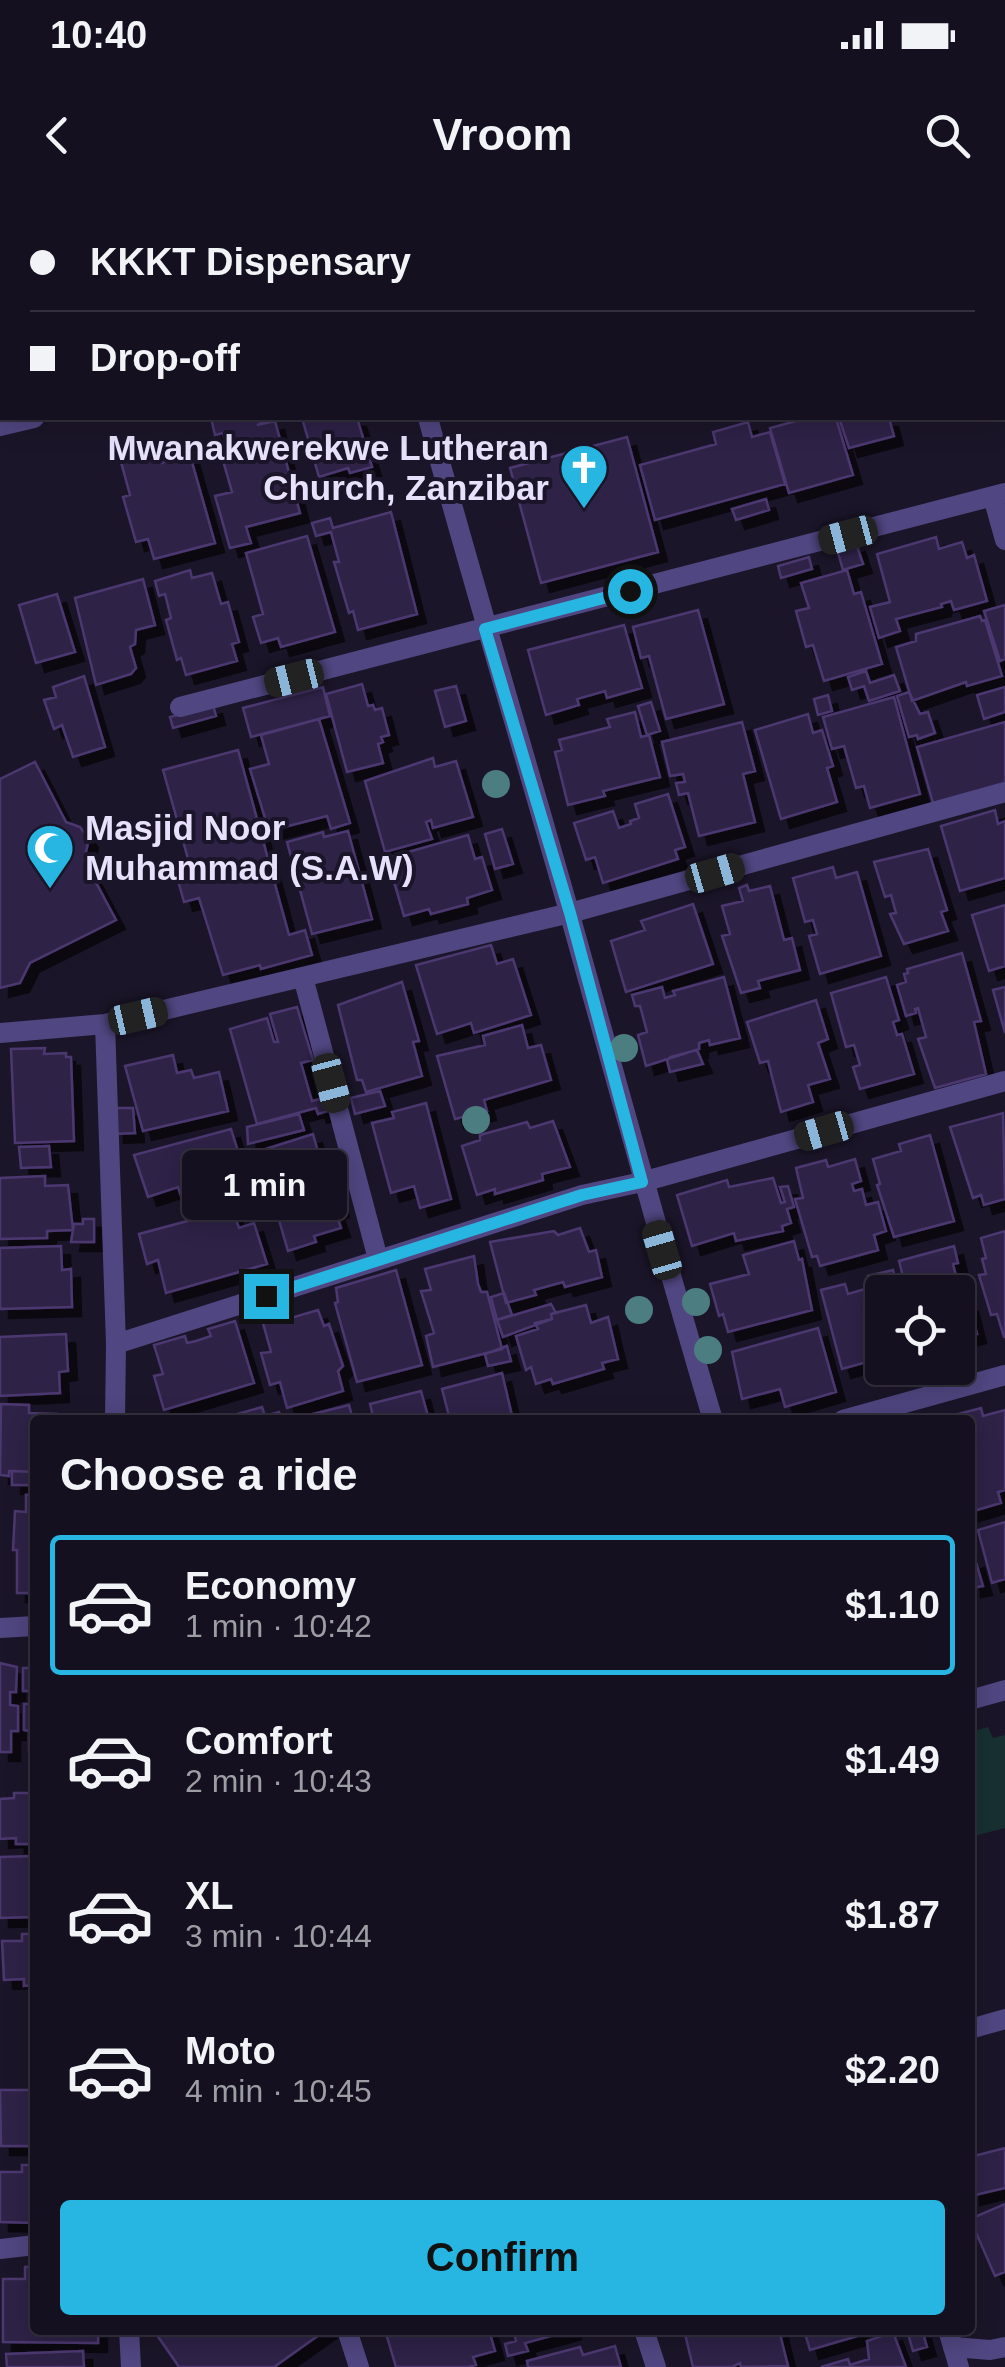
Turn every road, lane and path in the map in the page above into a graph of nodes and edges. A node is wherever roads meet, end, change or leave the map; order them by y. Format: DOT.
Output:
graph roads {
  1 [pos="26,420"];
  2 [pos="429,420"];
  3 [pos="0,426"];
  4 [pos="999,495"];
  5 [pos="1005,540"];
  6 [pos="485,629"];
  7 [pos="180,707"];
  8 [pos="1005,792"];
  9 [pos="570,913"];
  10 [pos="304,977"];
  11 [pos="105,1024"];
  12 [pos="0,1032"];
  13 [pos="1005,1081"];
  14 [pos="642,1182"];
  15 [pos="378,1260"];
  16 [pos="116,1344"];
  17 [pos="1005,1375"];
  18 [pos="115,1415"];
  19 [pos="712,1415"];
  20 [pos="861,1415"];
  21 [pos="30,1626"];
  22 [pos="0,1628"];
  23 [pos="1005,1690"];
  24 [pos="975,1699"];
  25 [pos="1005,2019"];
  26 [pos="975,2028"];
  27 [pos="30,2246"];
  28 [pos="0,2249"];
  29 [pos="129,2335"];
  30 [pos="348,2335"];
  31 [pos="646,2335"];
  32 [pos="953,2348"];
  33 [pos="1005,2348"];
  34 [pos="130,2367"];
  35 [pos="359,2367"];
  36 [pos="656,2367"];
  1 -- 3 [label="street"];
  2 -- 6 [label="street"];
  4 -- 5 [label="street"];
  4 -- 6 [label="street"];
  6 -- 7 [label="street"];
  6 -- 9 [label="street"];
  8 -- 9 [label="street"];
  9 -- 10 [label="street"];
  9 -- 14 [label="street"];
  10 -- 11 [label="street"];
  10 -- 15 [label="street"];
  11 -- 12 [label="street"];
  11 -- 16 [label="street"];
  13 -- 14 [label="street"];
  14 -- 15 [label="street"];
  14 -- 19 [label="street"];
  15 -- 16 [label="street"];
  16 -- 18 [label="street"];
  17 -- 20 [label="street"];
  21 -- 22 [label="street"];
  23 -- 24 [label="street"];
  25 -- 26 [label="street"];
  27 -- 28 [label="street"];
  29 -- 34 [label="street"];
  30 -- 35 [label="street"];
  31 -- 36 [label="street"];
  32 -- 33 [label="street"];
}
